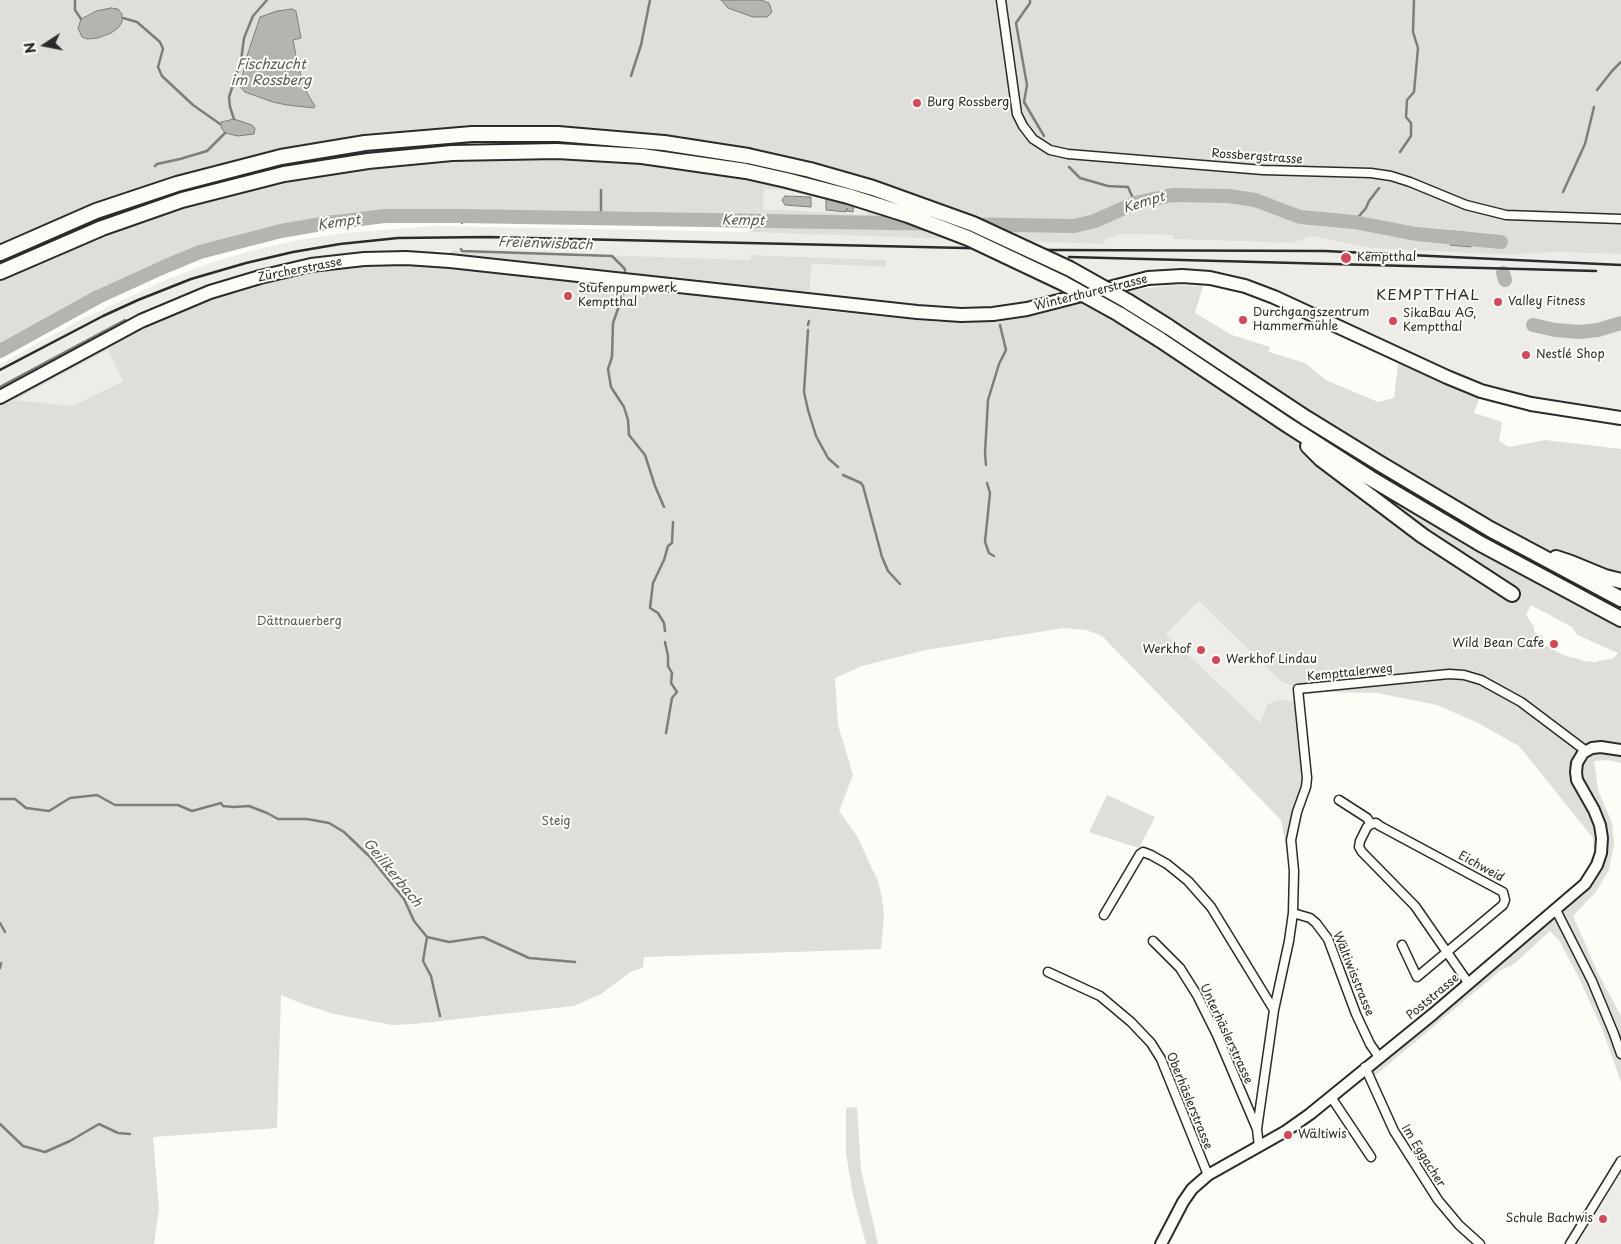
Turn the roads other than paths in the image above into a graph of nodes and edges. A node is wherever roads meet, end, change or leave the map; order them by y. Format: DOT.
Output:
graph roads {
  1 [pos="1001,0"];
  2 [pos="1621,219"];
  3 [pos="0,253"];
  4 [pos="0,272"];
  5 [pos="626,280"];
  6 [pos="0,397"];
  7 [pos="1621,418"];
  8 [pos="1286,424"];
  9 [pos="1527,550"];
  10 [pos="1621,580"];
  11 [pos="1512,594"];
  12 [pos="1621,599"];
  13 [pos="1621,619"];
  14 [pos="1621,750"];
  15 [pos="1586,751"];
  16 [pos="1339,800"];
  17 [pos="1371,824"];
  18 [pos="1556,910"];
  19 [pos="1293,913"];
  20 [pos="1104,915"];
  21 [pos="1153,942"];
  22 [pos="1402,945"];
  23 [pos="1447,952"];
  24 [pos="1048,972"];
  25 [pos="1469,984"];
  26 [pos="1274,1010"];
  27 [pos="1621,1054"];
  28 [pos="1379,1057"];
  29 [pos="1366,1068"];
  30 [pos="1331,1097"];
  31 [pos="1257,1129"];
  32 [pos="1259,1147"];
  33 [pos="1371,1157"];
  34 [pos="1621,1161"];
  35 [pos="1208,1175"];
  36 [pos="1161,1244"];
  37 [pos="1480,1244"];
  38 [pos="1570,1244"];
  1 -- 2 [label="street, Rossbergstrasse"];
  3 -- 9 [label="highway, bridge"];
  4 -- 8 [label="highway, bridge"];
  5 -- 6 [label="main road, Zürcherstrasse"];
  5 -- 7 [label="main road, Winterthurerstrasse"];
  8 -- 11 [label="highway"];
  8 -- 13 [label="highway"];
  9 -- 10 [label="highway"];
  9 -- 12 [label="highway"];
  14 -- 15 [label="street"];
  15 -- 18 [label="street, Poststrasse"];
  15 -- 19 [label="street, Kempttalerweg"];
  16 -- 17 [label="street, Eichweid"];
  17 -- 23 [label="street"];
  17 -- 23 [label="street, Eichweid"];
  18 -- 25 [label="street, Poststrasse"];
  18 -- 27 [label="street"];
  19 -- 26 [label="street, Kempttalerweg"];
  19 -- 28 [label="street, Wältiwisstrasse"];
  20 -- 26 [label="street"];
  21 -- 31 [label="street, Unterhäslerstrasse"];
  22 -- 23 [label="street, Eichweid"];
  23 -- 25 [label="street"];
  24 -- 35 [label="street, Oberhäslerstrasse"];
  25 -- 28 [label="street, Poststrasse"];
  26 -- 31 [label="street, Kempttalerweg"];
  28 -- 29 [label="street, Poststrasse"];
  29 -- 30 [label="street, Poststrasse"];
  29 -- 37 [label="street, Im Eggacher"];
  30 -- 32 [label="street, Poststrasse"];
  30 -- 33 [label="street"];
  31 -- 32 [label="street, Unterhäslerstrasse"];
  32 -- 35 [label="street, Poststrasse"];
  34 -- 38 [label="street"];
  35 -- 36 [label="street, Poststrasse"];
}
